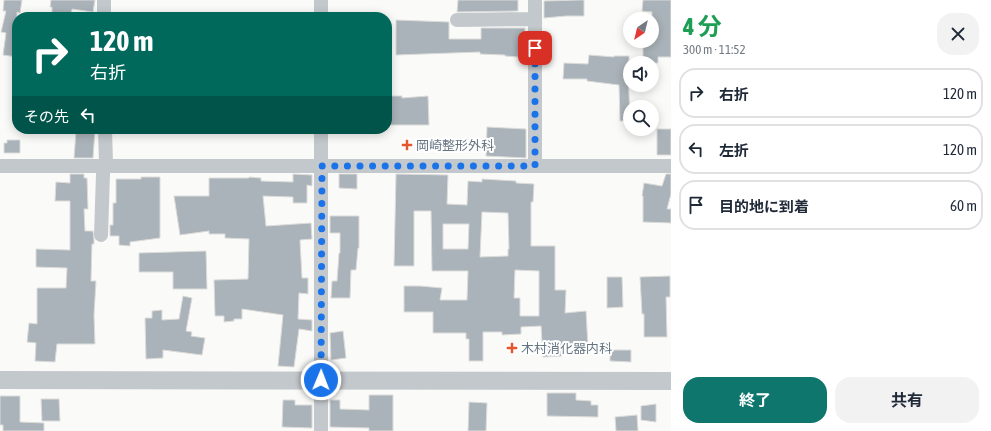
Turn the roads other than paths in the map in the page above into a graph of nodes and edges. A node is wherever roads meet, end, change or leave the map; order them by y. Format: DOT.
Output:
graph roads {
  1 [pos="104,0"];
  2 [pos="321,0"];
  3 [pos="535,0"];
  4 [pos="104,12"];
  5 [pos="321,12"];
  6 [pos="535,19"];
  7 [pos="457,20"];
  8 [pos="105,134"];
  9 [pos="321,134"];
  10 [pos="0,166"];
  11 [pos="104,166"];
  12 [pos="322,166"];
  13 [pos="535,166"];
  14 [pos="671,166"];
  15 [pos="101,235"];
  16 [pos="0,380"];
  17 [pos="321,380"];
  18 [pos="671,381"];
  19 [pos="321,431"];
  1 -- 4 [label="street"];
  2 -- 5 [label="street"];
  3 -- 6 [label="street"];
  6 -- 7 [label="street"];
  6 -- 13 [label="street"];
  8 -- 11 [label="street"];
  9 -- 12 [label="street"];
  10 -- 11 [label="street"];
  11 -- 12 [label="street"];
  11 -- 15 [label="street"];
  12 -- 13 [label="street"];
  12 -- 17 [label="street"];
  13 -- 14 [label="street"];
  16 -- 17 [label="street"];
  17 -- 18 [label="street"];
  17 -- 19 [label="street"];
}
